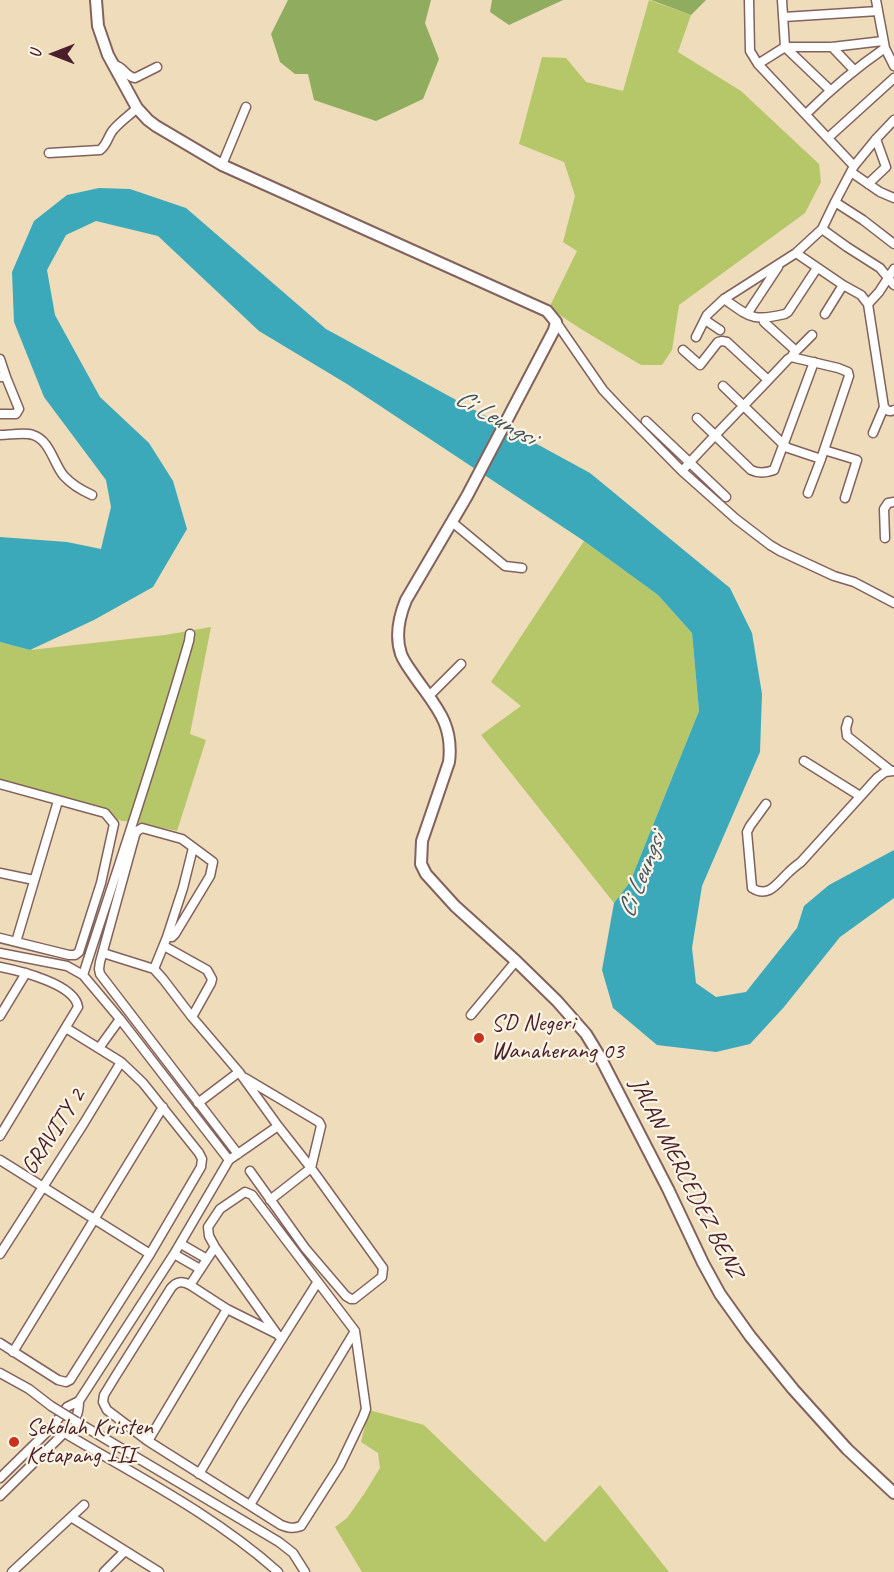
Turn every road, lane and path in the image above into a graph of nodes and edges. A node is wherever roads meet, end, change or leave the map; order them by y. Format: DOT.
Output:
graph roads {
  1 [pos="96,0"];
  2 [pos="749,0"];
  3 [pos="782,0"];
  4 [pos="876,0"];
  5 [pos="878,11"];
  6 [pos="784,17"];
  7 [pos="884,45"];
  8 [pos="785,47"];
  9 [pos="832,47"];
  10 [pos="758,64"];
  11 [pos="114,65"];
  12 [pos="894,66"];
  13 [pos="157,67"];
  14 [pos="854,70"];
  15 [pos="894,78"];
  16 [pos="830,90"];
  17 [pos="246,107"];
  18 [pos="137,108"];
  19 [pos="806,114"];
  20 [pos="894,120"];
  21 [pos="829,137"];
  22 [pos="876,139"];
  23 [pos="50,153"];
  24 [pos="222,165"];
  25 [pos="890,165"];
  26 [pos="853,169"];
  27 [pos="868,183"];
  28 [pos="894,198"];
  29 [pos="835,202"];
  30 [pos="822,229"];
  31 [pos="894,244"];
  32 [pos="796,253"];
  33 [pos="779,265"];
  34 [pos="817,268"];
  35 [pos="894,268"];
  36 [pos="887,278"];
  37 [pos="843,285"];
  38 [pos="894,285"];
  39 [pos="724,299"];
  40 [pos="868,304"];
  41 [pos="747,314"];
  42 [pos="825,314"];
  43 [pos="705,320"];
  44 [pos="556,322"];
  45 [pos="764,322"];
  46 [pos="720,330"];
  47 [pos="812,335"];
  48 [pos="696,337"];
  49 [pos="683,350"];
  50 [pos="793,354"];
  51 [pos="0,359"];
  52 [pos="814,362"];
  53 [pos="3,376"];
  54 [pos="768,380"];
  55 [pos="723,386"];
  56 [pos="744,406"];
  57 [pos="884,407"];
  58 [pos="894,410"];
  59 [pos="0,414"];
  60 [pos="697,418"];
  61 [pos="646,422"];
  62 [pos="873,433"];
  63 [pos="0,435"];
  64 [pos="716,435"];
  65 [pos="784,445"];
  66 [pos="823,454"];
  67 [pos="689,463"];
  68 [pos="682,471"];
  69 [pos="808,493"];
  70 [pos="92,495"];
  71 [pos="726,497"];
  72 [pos="845,498"];
  73 [pos="894,502"];
  74 [pos="452,522"];
  75 [pos="885,538"];
  76 [pos="522,568"];
  77 [pos="894,603"];
  78 [pos="190,634"];
  79 [pos="461,664"];
  80 [pos="429,696"];
  81 [pos="848,721"];
  82 [pos="804,761"];
  83 [pos="893,771"];
  84 [pos="0,784"];
  85 [pos="860,796"];
  86 [pos="58,801"];
  87 [pos="766,804"];
  88 [pos="193,848"];
  89 [pos="0,873"];
  90 [pos="34,880"];
  91 [pos="0,939"];
  92 [pos="166,941"];
  93 [pos="16,942"];
  94 [pos="0,953"];
  95 [pos="103,953"];
  96 [pos="516,961"];
  97 [pos="0,967"];
  98 [pos="154,969"];
  99 [pos="26,973"];
  100 [pos="83,975"];
  101 [pos="471,1015"];
  102 [pos="0,1016"];
  103 [pos="192,1017"];
  104 [pos="120,1019"];
  105 [pos="66,1028"];
  106 [pos="99,1048"];
  107 [pos="121,1062"];
  108 [pos="240,1074"];
  109 [pos="198,1103"];
  110 [pos="163,1107"];
  111 [pos="278,1126"];
  112 [pos="0,1136"];
  113 [pos="237,1154"];
  114 [pos="0,1160"];
  115 [pos="229,1160"];
  116 [pos="311,1168"];
  117 [pos="250,1171"];
  118 [pos="43,1187"];
  119 [pos="270,1200"];
  120 [pos="94,1219"];
  121 [pos="181,1244"];
  122 [pos="215,1247"];
  123 [pos="0,1254"];
  124 [pos="150,1254"];
  125 [pos="174,1254"];
  126 [pos="207,1259"];
  127 [pos="201,1269"];
  128 [pos="317,1283"];
  129 [pos="190,1285"];
  130 [pos="227,1309"];
  131 [pos="355,1331"];
  132 [pos="280,1336"];
  133 [pos="0,1343"];
  134 [pos="13,1352"];
  135 [pos="0,1373"];
  136 [pos="79,1401"];
  137 [pos="53,1426"];
  138 [pos="64,1433"];
  139 [pos="148,1441"];
  140 [pos="199,1474"];
  141 [pos="0,1478"];
  142 [pos="894,1493"];
  143 [pos="0,1496"];
  144 [pos="84,1505"];
  145 [pos="250,1505"];
  146 [pos="71,1517"];
  147 [pos="125,1551"];
  148 [pos="12,1572"];
  149 [pos="104,1572"];
  150 [pos="159,1572"];
  151 [pos="278,1572"];
  152 [pos="305,1572"];
  1 -- 11 [label="main road"];
  2 -- 10 [label="street"];
  3 -- 6 [label="street"];
  4 -- 5 [label="street"];
  5 -- 6 [label="street"];
  5 -- 7 [label="street"];
  6 -- 8 [label="street"];
  7 -- 9 [label="street"];
  7 -- 12 [label="street"];
  7 -- 14 [label="street"];
  8 -- 9 [label="street"];
  8 -- 10 [label="street"];
  8 -- 16 [label="street"];
  9 -- 14 [label="street"];
  10 -- 19 [label="street"];
  11 -- 13 [label="street"];
  11 -- 18 [label="main road"];
  14 -- 16 [label="street"];
  15 -- 21 [label="street"];
  16 -- 19 [label="street"];
  17 -- 24 [label="street"];
  18 -- 23 [label="street"];
  18 -- 24 [label="main road"];
  19 -- 21 [label="street"];
  20 -- 22 [label="street"];
  21 -- 26 [label="street"];
  22 -- 25 [label="street"];
  22 -- 26 [label="street"];
  24 -- 44 [label="main road"];
  25 -- 27 [label="street"];
  26 -- 27 [label="street"];
  26 -- 29 [label="street"];
  27 -- 28 [label="street"];
  29 -- 30 [label="street"];
  29 -- 31 [label="street"];
  30 -- 32 [label="street"];
  30 -- 36 [label="street"];
  32 -- 33 [label="street"];
  32 -- 34 [label="street"];
  33 -- 39 [label="street"];
  33 -- 41 [label="street"];
  34 -- 37 [label="street"];
  34 -- 41 [label="street"];
  35 -- 36 [label="street"];
  36 -- 38 [label="street"];
  36 -- 40 [label="street"];
  37 -- 40 [label="street"];
  37 -- 42 [label="street"];
  39 -- 41 [label="street"];
  39 -- 43 [label="street"];
  40 -- 57 [label="street"];
  43 -- 46 [label="street"];
  43 -- 48 [label="street"];
  44 -- 68 [label="street"];
  44 -- 74 [label="main road, JALAN MERCEDEZ BENZ"];
  45 -- 50 [label="street"];
  47 -- 50 [label="street"];
  49 -- 54 [label="street"];
  50 -- 52 [label="street"];
  50 -- 54 [label="street"];
  51 -- 53 [label="street"];
  52 -- 65 [label="street"];
  52 -- 66 [label="street"];
  53 -- 59 [label="street"];
  54 -- 56 [label="street"];
  55 -- 56 [label="street"];
  56 -- 64 [label="street"];
  56 -- 65 [label="street"];
  57 -- 58 [label="street"];
  57 -- 62 [label="street"];
  60 -- 64 [label="street"];
  61 -- 67 [label="street"];
  63 -- 70 [label="street"];
  64 -- 65 [label="street"];
  64 -- 67 [label="street"];
  65 -- 66 [label="street"];
  66 -- 69 [label="street"];
  66 -- 72 [label="street"];
  67 -- 68 [label="street"];
  67 -- 71 [label="street"];
  68 -- 77 [label="street"];
  73 -- 75 [label="street"];
  74 -- 76 [label="street"];
  74 -- 80 [label="main road, JALAN MERCEDEZ BENZ"];
  78 -- 100 [label="street"];
  79 -- 80 [label="street"];
  80 -- 96 [label="main road, JALAN MERCEDEZ BENZ"];
  81 -- 83 [label="street"];
  82 -- 85 [label="street"];
  83 -- 85 [label="street"];
  84 -- 86 [label="street"];
  85 -- 87 [label="street"];
  86 -- 90 [label="street"];
  86 -- 93 [label="street"];
  88 -- 92 [label="street"];
  88 -- 92 [label="street"];
  88 -- 95 [label="street"];
  89 -- 90 [label="street"];
  90 -- 93 [label="street"];
  91 -- 93 [label="street"];
  92 -- 98 [label="street"];
  92 -- 103 [label="street"];
  94 -- 100 [label="street"];
  95 -- 98 [label="street"];
  95 -- 109 [label="street"];
  96 -- 101 [label="street"];
  96 -- 142 [label="main road, JALAN MERCEDEZ BENZ"];
  97 -- 99 [label="street"];
  98 -- 103 [label="street"];
  99 -- 102 [label="street"];
  99 -- 105 [label="street"];
  100 -- 104 [label="street"];
  103 -- 108 [label="street"];
  104 -- 106 [label="street"];
  104 -- 115 [label="street"];
  105 -- 106 [label="street"];
  105 -- 112 [label="street"];
  106 -- 107 [label="street"];
  107 -- 110 [label="street"];
  107 -- 118 [label="street, GRAVITY 2"];
  108 -- 109 [label="street"];
  108 -- 111 [label="street"];
  108 -- 116 [label="street"];
  109 -- 113 [label="street"];
  110 -- 120 [label="street"];
  110 -- 124 [label="street"];
  111 -- 113 [label="street"];
  111 -- 116 [label="street"];
  113 -- 115 [label="street"];
  114 -- 118 [label="street"];
  115 -- 121 [label="street"];
  116 -- 119 [label="street"];
  116 -- 119 [label="street"];
  117 -- 119 [label="street"];
  118 -- 120 [label="street"];
  118 -- 123 [label="street, GRAVITY 2"];
  120 -- 124 [label="street"];
  120 -- 134 [label="street"];
  121 -- 125 [label="street"];
  121 -- 126 [label="street"];
  122 -- 126 [label="street"];
  122 -- 128 [label="street"];
  122 -- 132 [label="street"];
  124 -- 134 [label="street"];
  125 -- 127 [label="street"];
  125 -- 136 [label="street"];
  126 -- 127 [label="street"];
  127 -- 129 [label="street"];
  128 -- 131 [label="street"];
  128 -- 132 [label="street"];
  129 -- 130 [label="street"];
  129 -- 139 [label="street"];
  130 -- 132 [label="street"];
  130 -- 139 [label="street"];
  131 -- 145 [label="street"];
  131 -- 145 [label="street"];
  132 -- 140 [label="street"];
  133 -- 134 [label="street"];
  135 -- 152 [label="street, bridge"];
  136 -- 137 [label="street"];
  136 -- 138 [label="street"];
  137 -- 138 [label="street"];
  137 -- 141 [label="street"];
  138 -- 143 [label="street"];
  138 -- 151 [label="street"];
  139 -- 140 [label="street"];
  140 -- 145 [label="street"];
  144 -- 146 [label="street"];
  146 -- 147 [label="street"];
  146 -- 148 [label="street"];
  147 -- 149 [label="street"];
  147 -- 150 [label="street"];
}
